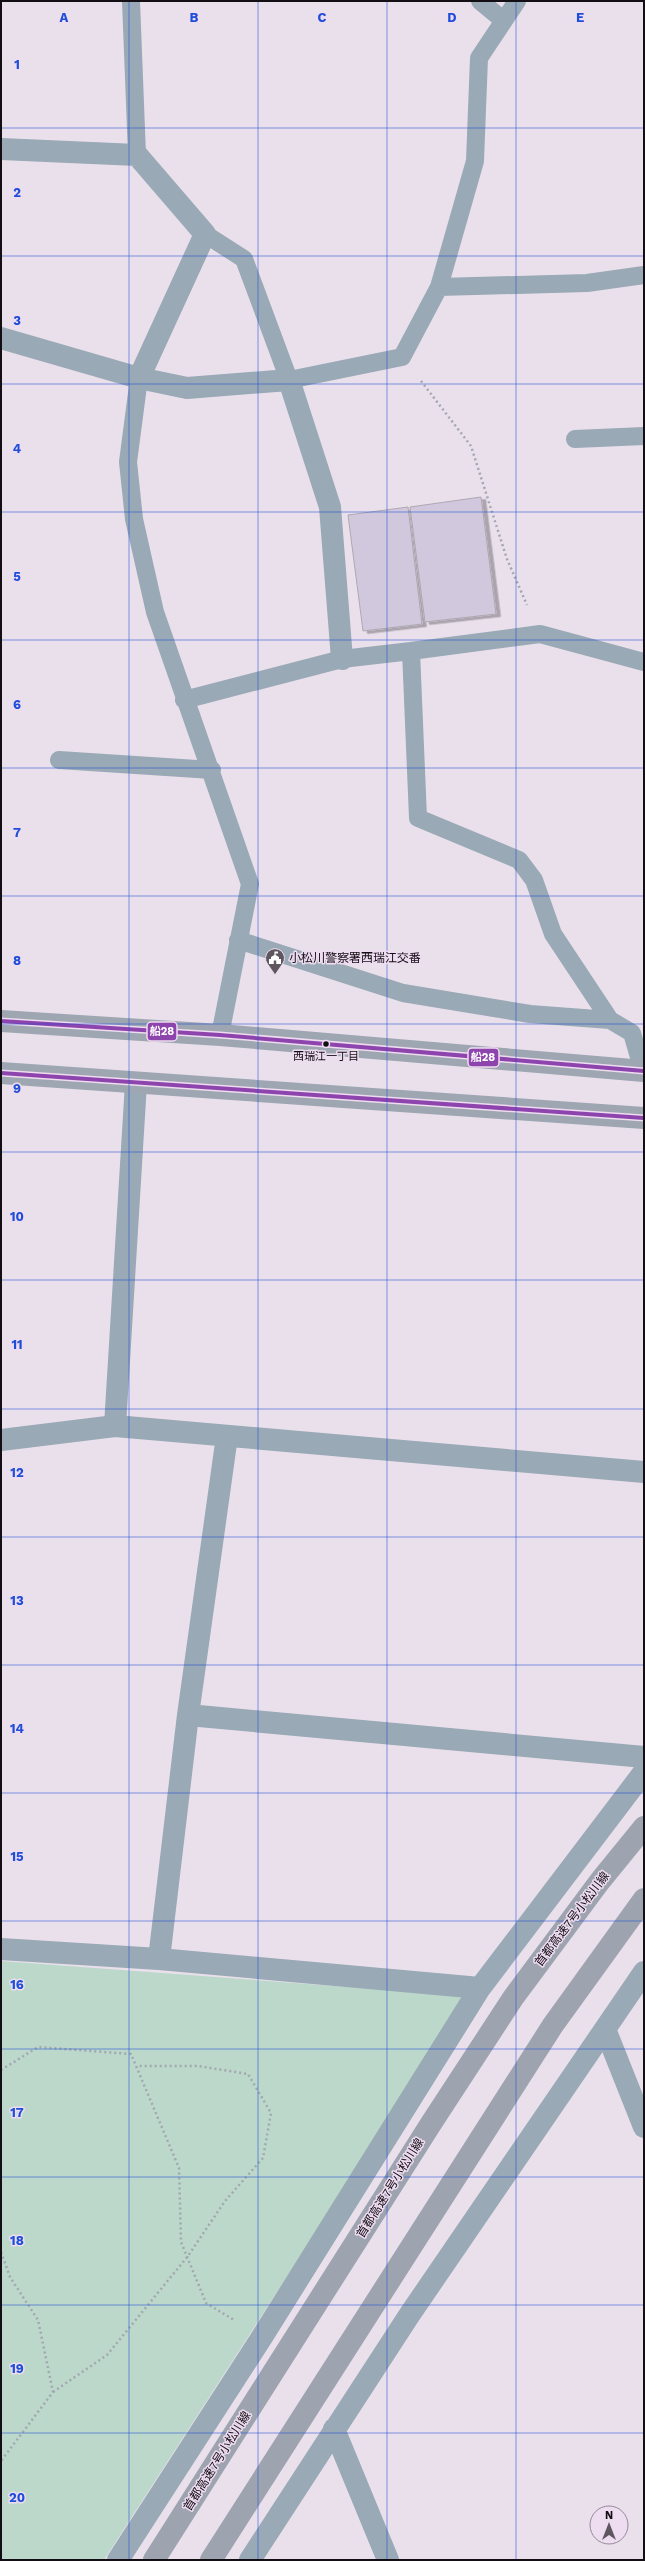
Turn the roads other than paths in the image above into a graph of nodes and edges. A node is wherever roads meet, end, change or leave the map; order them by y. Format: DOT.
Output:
graph roads {
  1 [pos="131,1"];
  2 [pos="480,1"];
  3 [pos="518,1"];
  4 [pos="503,20"];
  5 [pos="1,149"];
  6 [pos="137,155"];
  7 [pos="205,234"];
  8 [pos="644,275"];
  9 [pos="439,288"];
  10 [pos="1,338"];
  11 [pos="140,378"];
  12 [pos="289,380"];
  13 [pos="644,436"];
  14 [pos="575,439"];
  15 [pos="412,650"];
  16 [pos="342,659"];
  17 [pos="644,662"];
  18 [pos="184,700"];
  19 [pos="59,760"];
  20 [pos="212,770"];
  21 [pos="238,940"];
  22 [pos="610,1020"];
  23 [pos="1,1021"];
  24 [pos="220,1035"];
  25 [pos="643,1071"];
  26 [pos="1,1073"];
  27 [pos="136,1083"];
  28 [pos="644,1118"];
  29 [pos="115,1426"];
  30 [pos="227,1436"];
  31 [pos="1,1440"];
  32 [pos="644,1472"];
  33 [pos="188,1715"];
  34 [pos="644,1757"];
  35 [pos="644,1772"];
  36 [pos="644,1827"];
  37 [pos="644,1900"];
  38 [pos="1,1949"];
  39 [pos="159,1959"];
  40 [pos="644,1972"];
  41 [pos="480,1988"];
  42 [pos="605,2029"];
  43 [pos="644,2127"];
  44 [pos="334,2429"];
  45 [pos="118,2560"];
  46 [pos="154,2560"];
  47 [pos="211,2560"];
  48 [pos="250,2560"];
  49 [pos="388,2560"];
  1 -- 6 [label="lane"];
  2 -- 4 [label="lane"];
  3 -- 4 [label="lane"];
  4 -- 9 [label="lane"];
  5 -- 6 [label="street"];
  6 -- 7 [label="street"];
  7 -- 11 [label="street"];
  7 -- 12 [label="lane"];
  8 -- 9 [label="lane"];
  9 -- 12 [label="lane"];
  10 -- 11 [label="street"];
  11 -- 12 [label="street"];
  11 -- 18 [label="lane"];
  12 -- 16 [label="street"];
  13 -- 14 [label="lane"];
  15 -- 16 [label="lane"];
  15 -- 17 [label="lane"];
  15 -- 22 [label="lane"];
  16 -- 18 [label="lane"];
  18 -- 20 [label="lane"];
  19 -- 20 [label="lane"];
  20 -- 21 [label="lane"];
  21 -- 22 [label="lane"];
  21 -- 24 [label="lane"];
  22 -- 25 [label="lane"];
  23 -- 24 [label="highway"];
  24 -- 25 [label="highway"];
  26 -- 27 [label="highway"];
  27 -- 28 [label="highway"];
  27 -- 29 [label="street"];
  29 -- 30 [label="street"];
  29 -- 31 [label="street"];
  30 -- 32 [label="street"];
  30 -- 33 [label="street"];
  33 -- 34 [label="street"];
  33 -- 39 [label="street"];
  35 -- 41 [label="street"];
  36 -- 46 [label="highway, 首都高速7号小松川線"];
  37 -- 47 [label="highway"];
  38 -- 39 [label="street"];
  39 -- 41 [label="street"];
  40 -- 42 [label="street"];
  41 -- 45 [label="street"];
  42 -- 43 [label="street"];
  42 -- 44 [label="street"];
  44 -- 48 [label="street"];
  44 -- 49 [label="street"];
}
